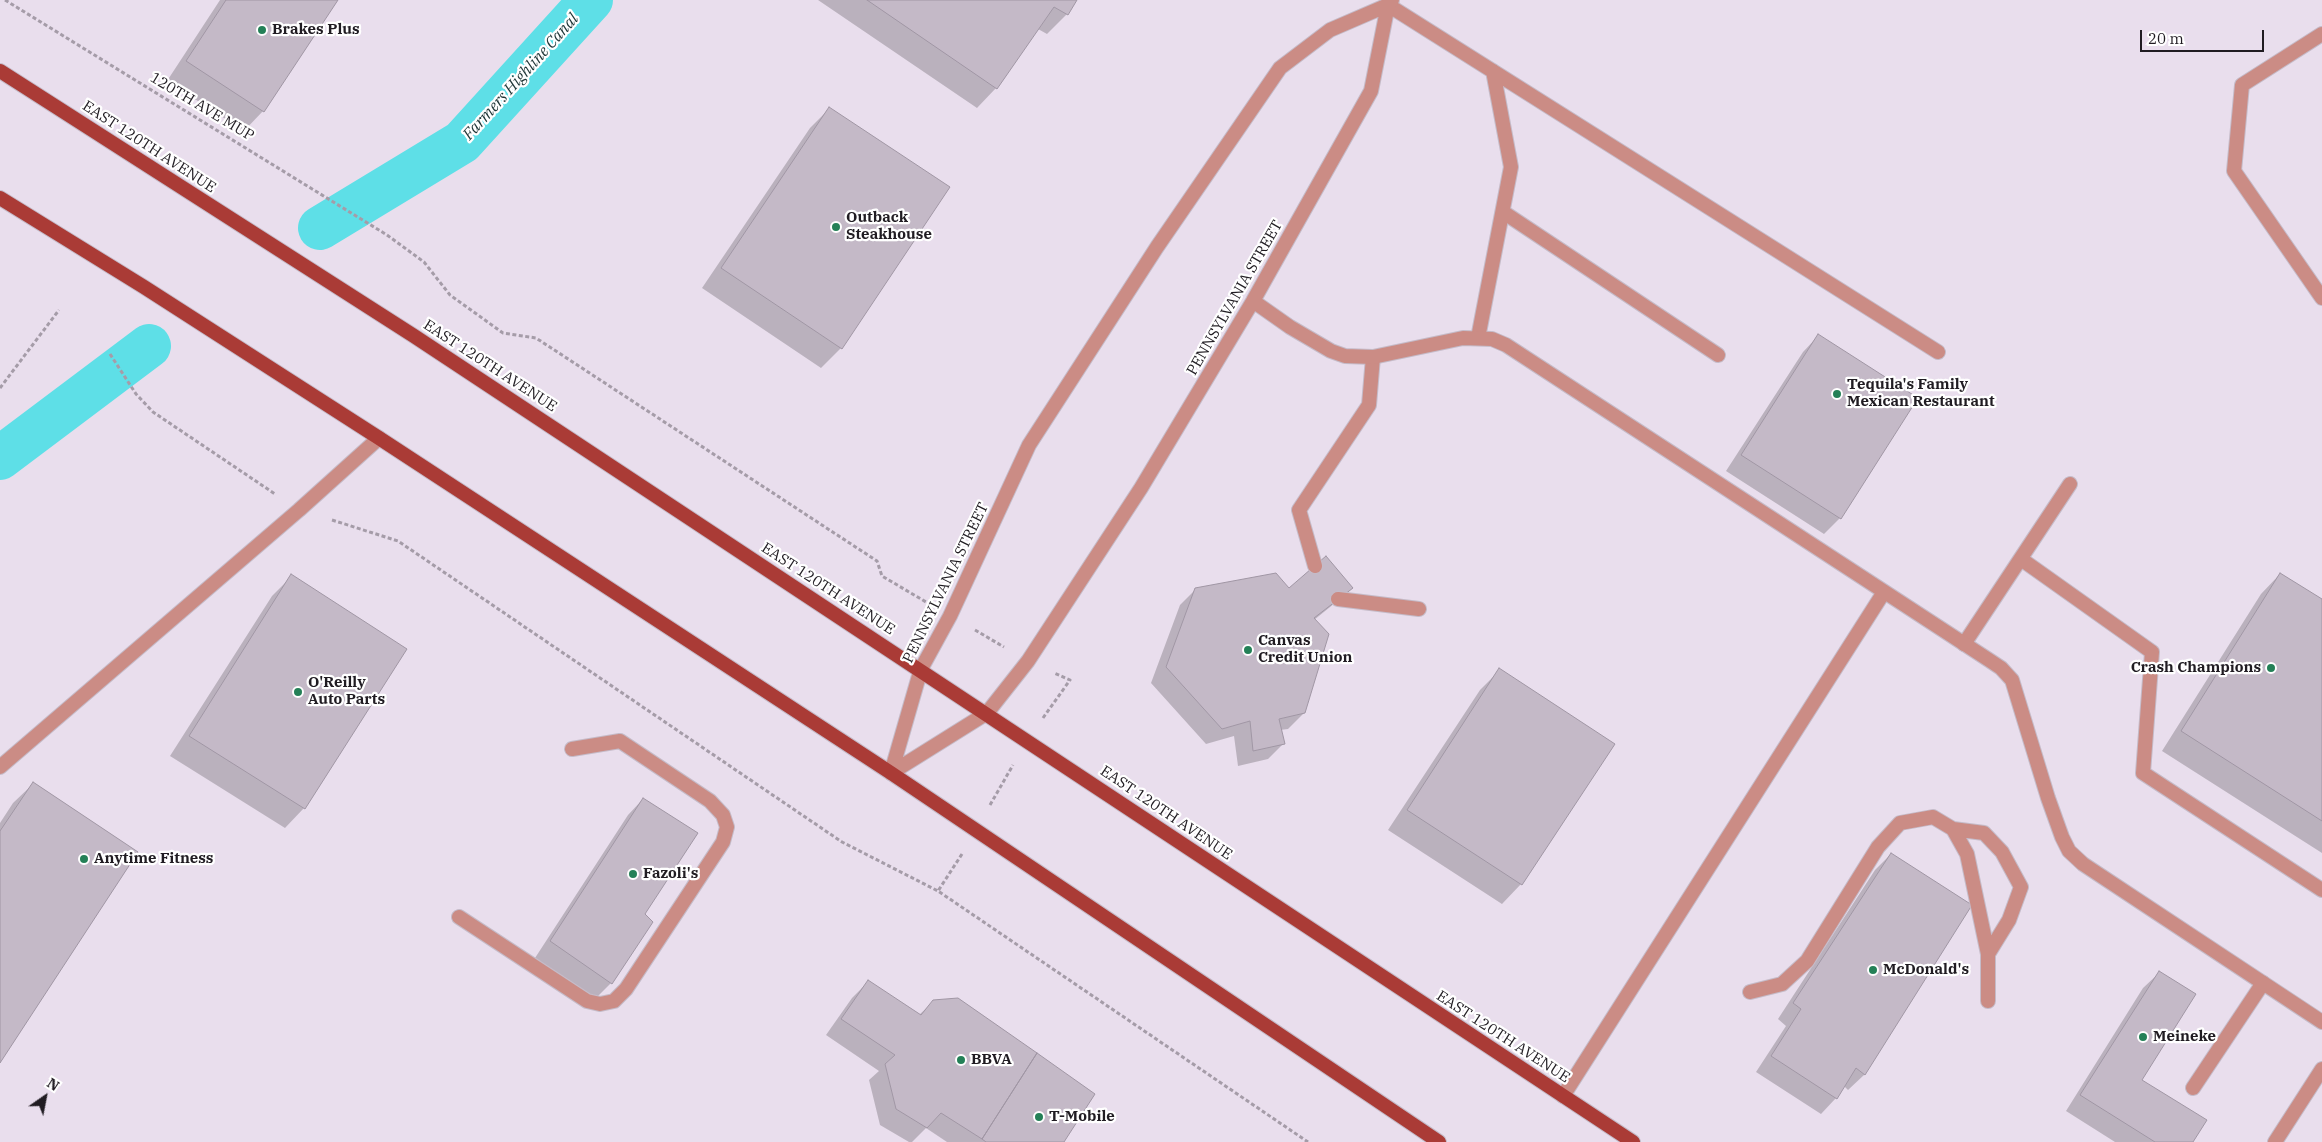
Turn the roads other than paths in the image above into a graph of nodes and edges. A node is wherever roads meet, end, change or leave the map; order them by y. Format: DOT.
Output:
graph roads {
  1 [pos="1390,3"];
  2 [pos="2322,34"];
  3 [pos="0,71"];
  4 [pos="1493,71"];
  5 [pos="0,198"];
  6 [pos="1503,212"];
  7 [pos="2322,298"];
  8 [pos="1253,302"];
  9 [pos="1478,338"];
  10 [pos="1938,352"];
  11 [pos="1718,355"];
  12 [pos="1373,358"];
  13 [pos="379,438"];
  14 [pos="2070,484"];
  15 [pos="2021,559"];
  16 [pos="1315,566"];
  17 [pos="1884,592"];
  18 [pos="1338,599"];
  19 [pos="1419,609"];
  20 [pos="1964,644"];
  21 [pos="921,669"];
  22 [pos="987,713"];
  23 [pos="572,749"];
  24 [pos="0,767"];
  25 [pos="891,773"];
  26 [pos="1953,829"];
  27 [pos="2322,890"];
  28 [pos="459,918"];
  29 [pos="1988,954"];
  30 [pos="2262,982"];
  31 [pos="1750,992"];
  32 [pos="1988,1001"];
  33 [pos="2322,1022"];
  34 [pos="2322,1069"];
  35 [pos="2193,1088"];
  36 [pos="1562,1096"];
  37 [pos="1439,1142"];
  38 [pos="1633,1142"];
  39 [pos="2275,1142"];
  1 -- 4 [label="street"];
  1 -- 8 [label="street, PENNSYLVANIA STREET"];
  1 -- 21 [label="street, PENNSYLVANIA STREET"];
  2 -- 7 [label="street"];
  3 -- 21 [label="main road, EAST 120TH AVENUE"];
  4 -- 6 [label="street"];
  4 -- 10 [label="street"];
  5 -- 13 [label="main road"];
  6 -- 9 [label="street"];
  6 -- 11 [label="street"];
  8 -- 12 [label="street"];
  8 -- 22 [label="street, PENNSYLVANIA STREET"];
  9 -- 12 [label="street"];
  9 -- 17 [label="street"];
  12 -- 16 [label="street"];
  13 -- 24 [label="street"];
  13 -- 25 [label="main road"];
  14 -- 15 [label="street"];
  15 -- 20 [label="street"];
  15 -- 27 [label="street"];
  17 -- 20 [label="street"];
  17 -- 36 [label="street"];
  18 -- 19 [label="street"];
  20 -- 30 [label="street"];
  21 -- 22 [label="main road, EAST 120TH AVENUE"];
  21 -- 25 [label="street, PENNSYLVANIA STREET"];
  22 -- 25 [label="street, PENNSYLVANIA STREET"];
  22 -- 36 [label="main road, EAST 120TH AVENUE"];
  23 -- 28 [label="street"];
  25 -- 37 [label="main road"];
  26 -- 29 [label="street"];
  26 -- 29 [label="street"];
  26 -- 31 [label="street"];
  29 -- 32 [label="street"];
  30 -- 33 [label="street"];
  30 -- 35 [label="street"];
  34 -- 39 [label="street"];
  36 -- 38 [label="main road, EAST 120TH AVENUE"];
}
